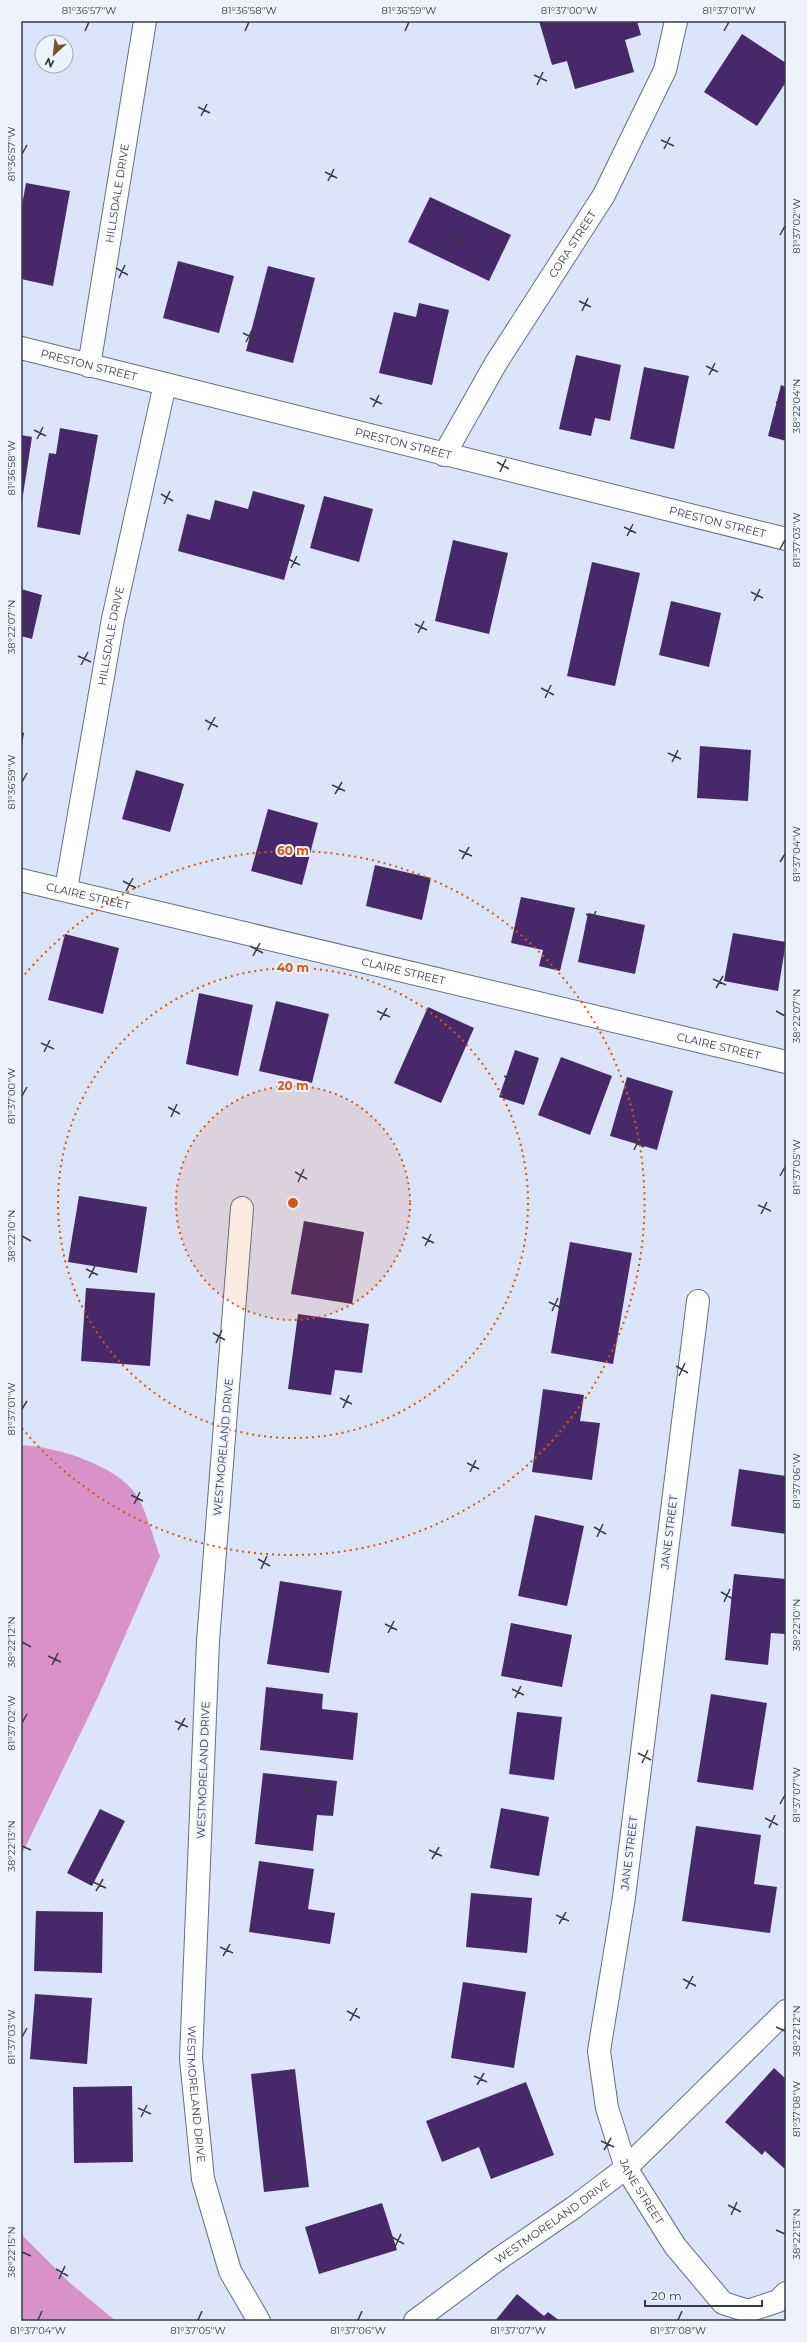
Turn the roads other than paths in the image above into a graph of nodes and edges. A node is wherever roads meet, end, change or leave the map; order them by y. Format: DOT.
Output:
graph roads {
  1 [pos="144,21"];
  2 [pos="676,21"];
  3 [pos="21,348"];
  4 [pos="89,366"];
  5 [pos="166,384"];
  6 [pos="444,455"];
  7 [pos="786,539"];
  8 [pos="21,880"];
  9 [pos="66,889"];
  10 [pos="786,1062"];
  11 [pos="242,1208"];
  12 [pos="698,1301"];
  13 [pos="786,2011"];
  14 [pos="626,2168"];
  15 [pos="786,2293"];
  16 [pos="260,2321"];
  17 [pos="415,2321"];
  1 -- 4 [label="street, HILLSDALE DRIVE"];
  2 -- 6 [label="street, CORA STREET"];
  3 -- 4 [label="street, PRESTON STREET"];
  4 -- 5 [label="street, PRESTON STREET"];
  5 -- 6 [label="street, PRESTON STREET"];
  5 -- 9 [label="street, HILLSDALE DRIVE"];
  6 -- 7 [label="street, PRESTON STREET"];
  8 -- 9 [label="street, CLAIRE STREET"];
  9 -- 10 [label="street, CLAIRE STREET"];
  11 -- 16 [label="street, WESTMORELAND DRIVE"];
  12 -- 14 [label="street, JANE STREET"];
  13 -- 14 [label="street, WESTMORELAND DRIVE"];
  14 -- 15 [label="street, JANE STREET"];
  14 -- 17 [label="street, WESTMORELAND DRIVE"];
}
